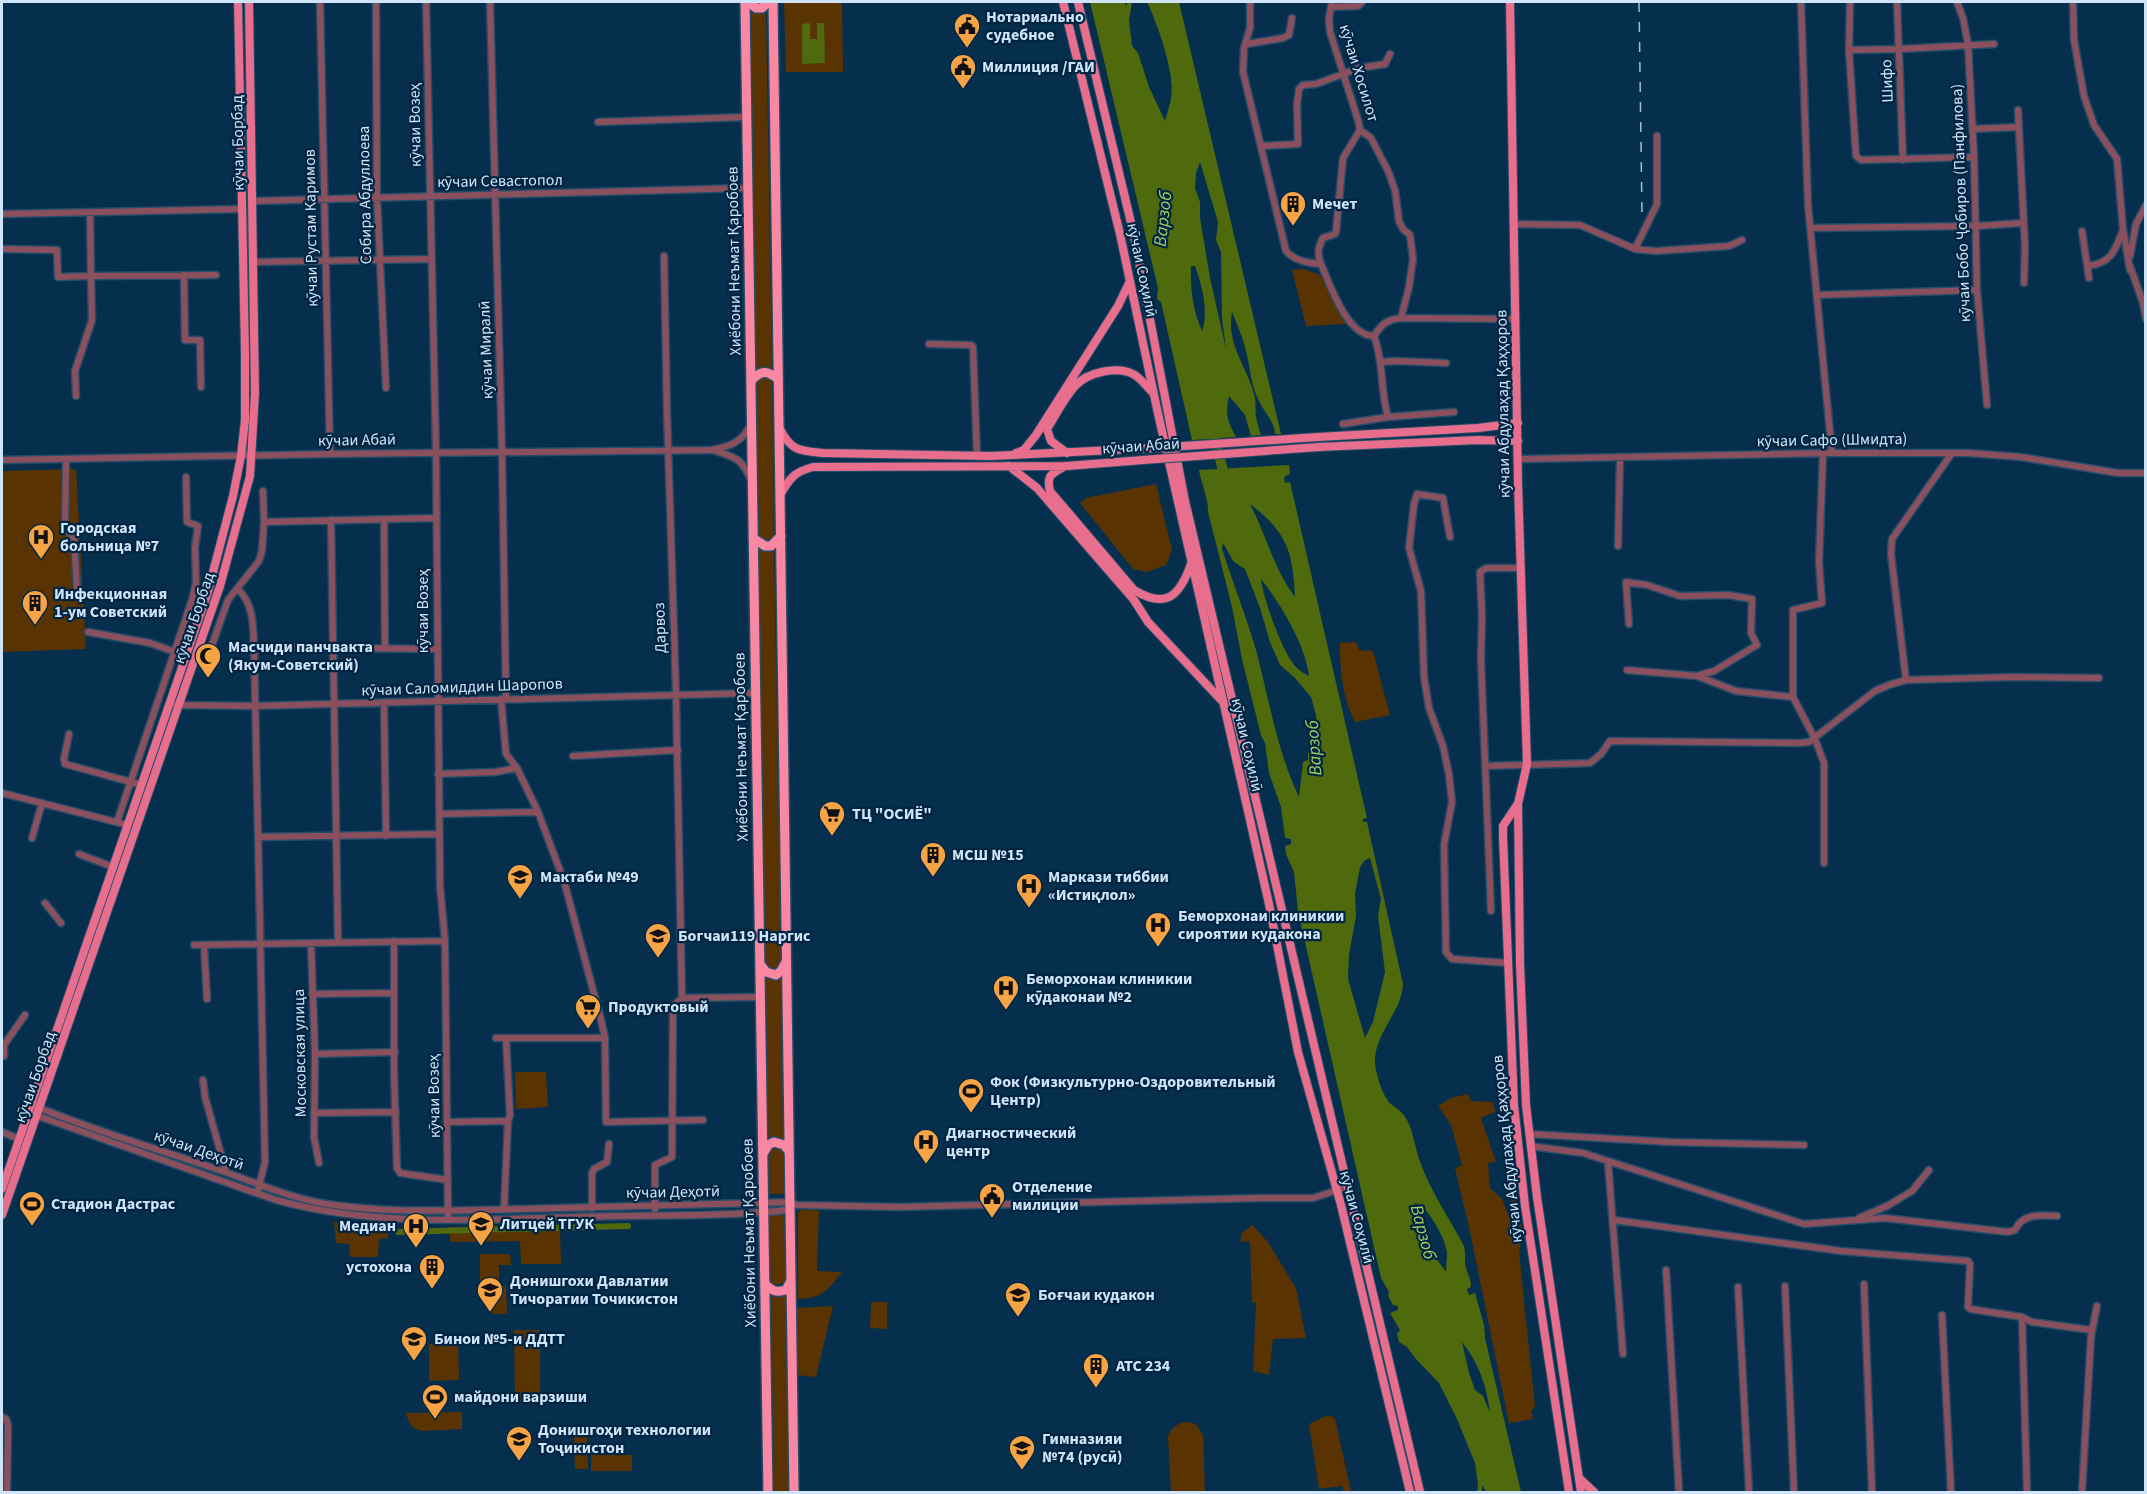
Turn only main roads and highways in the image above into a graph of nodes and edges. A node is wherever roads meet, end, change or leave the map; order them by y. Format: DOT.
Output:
graph roads {
  1 [pos="238,2"];
  2 [pos="249,2"];
  3 [pos="747,2"];
  4 [pos="768,2"];
  5 [pos="773,2"];
  6 [pos="1064,2"];
  7 [pos="1078,2"];
  8 [pos="1510,2"];
  9 [pos="1093,62"];
  10 [pos="1078,65"];
  11 [pos="1100,93"];
  12 [pos="1086,97"];
  13 [pos="1130,281"];
  14 [pos="778,379"];
  15 [pos="751,381"];
  16 [pos="1153,393"];
  17 [pos="1518,423"];
  18 [pos="779,427"];
  19 [pos="1518,441"];
  20 [pos="1068,454"];
  21 [pos="1011,455"];
  22 [pos="1009,466"];
  23 [pos="1066,466"];
  24 [pos="780,496"];
  25 [pos="781,536"];
  26 [pos="753,538"];
  27 [pos="1191,562"];
  28 [pos="1223,703"];
  29 [pos="174,704"];
  30 [pos="1518,804"];
  31 [pos="787,962"];
  32 [pos="760,964"];
  33 [pos="1319,1071"];
  34 [pos="1304,1075"];
  35 [pos="34,1110"];
  36 [pos="788,1150"];
  37 [pos="763,1154"];
  38 [pos="2,1190"];
  39 [pos="2,1215"];
  40 [pos="791,1280"];
  41 [pos="765,1284"];
  42 [pos="1578,1477"];
  43 [pos="768,1492"];
  44 [pos="794,1492"];
  45 [pos="1410,1492"];
  46 [pos="1420,1492"];
  47 [pos="1569,1492"];
  48 [pos="1581,1492"];
  49 [pos="1593,1492"];
  1 -- 29 [label="main road, кӯчаи Борбад"];
  2 -- 29 [label="main road, кӯчаи Борбад"];
  3 -- 4 [label="highway"];
  3 -- 15 [label="highway, Хиёбони Неъмат Қаробоев"];
  5 -- 14 [label="highway"];
  6 -- 10 [label="main road, кӯчаи Соҳилӣ"];
  7 -- 9 [label="main road"];
  8 -- 17 [label="main road, кӯчаи Абдулаҳад Қаҳҳоров"];
  9 -- 10 [label="main road"];
  9 -- 11 [label="main road"];
  10 -- 12 [label="main road, кӯчаи Соҳилӣ"];
  11 -- 12 [label="main road"];
  11 -- 33 [label="main road"];
  12 -- 13 [label="main road, кӯчаи Соҳилӣ"];
  13 -- 16 [label="main road, кӯчаи Соҳилӣ"];
  13 -- 21 [label="main road"];
  14 -- 15 [label="highway"];
  14 -- 18 [label="highway"];
  15 -- 26 [label="highway, Хиёбони Неъмат Қаробоев"];
  16 -- 20 [label="main road"];
  16 -- 27 [label="main road, кӯчаи Соҳилӣ"];
  17 -- 19 [label="main road, кӯчаи Абдулаҳад Қаҳҳоров"];
  17 -- 20 [label="main road, кӯчаи Абаӣ, bridge"];
  18 -- 21 [label="main road, кӯчаи Абаӣ"];
  18 -- 24 [label="highway"];
  19 -- 23 [label="main road, кӯчаи Абаӣ, bridge"];
  19 -- 30 [label="main road, кӯчаи Абдулаҳад Қаҳҳоров"];
  20 -- 21 [label="main road, кӯчаи Абаӣ"];
  22 -- 23 [label="main road, кӯчаи Абаӣ"];
  22 -- 24 [label="main road, кӯчаи Абаӣ"];
  22 -- 28 [label="main road"];
  23 -- 27 [label="main road"];
  24 -- 25 [label="highway"];
  25 -- 26 [label="highway"];
  25 -- 31 [label="highway"];
  26 -- 32 [label="highway, Хиёбони Неъмат Қаробоев"];
  27 -- 28 [label="main road, кӯчаи Соҳилӣ"];
  28 -- 34 [label="main road, кӯчаи Соҳилӣ"];
  29 -- 35 [label="main road, кӯчаи Борбад"];
  29 -- 35 [label="main road, кӯчаи Борбад"];
  30 -- 42 [label="main road, кӯчаи Абдулаҳад Қаҳҳоров"];
  30 -- 47 [label="main road, кӯчаи Абдулаҳад Қаҳҳоров"];
  31 -- 32 [label="highway"];
  31 -- 36 [label="highway"];
  32 -- 37 [label="highway, Хиёбони Неъмат Қаробоев"];
  33 -- 34 [label="main road"];
  33 -- 46 [label="main road"];
  34 -- 45 [label="main road, кӯчаи Соҳилӣ"];
  35 -- 38 [label="main road, кӯчаи Борбад"];
  35 -- 39 [label="main road, кӯчаи Борбад"];
  36 -- 37 [label="highway"];
  36 -- 40 [label="highway"];
  37 -- 41 [label="highway, Хиёбони Неъмат Қаробоев"];
  40 -- 41 [label="highway"];
  40 -- 44 [label="highway"];
  41 -- 43 [label="highway, Хиёбони Неъмат Қаробоев"];
  42 -- 48 [label="main road, кӯчаи Абдулаҳад Қаҳҳоров"];
  42 -- 49 [label="main road"];
}
